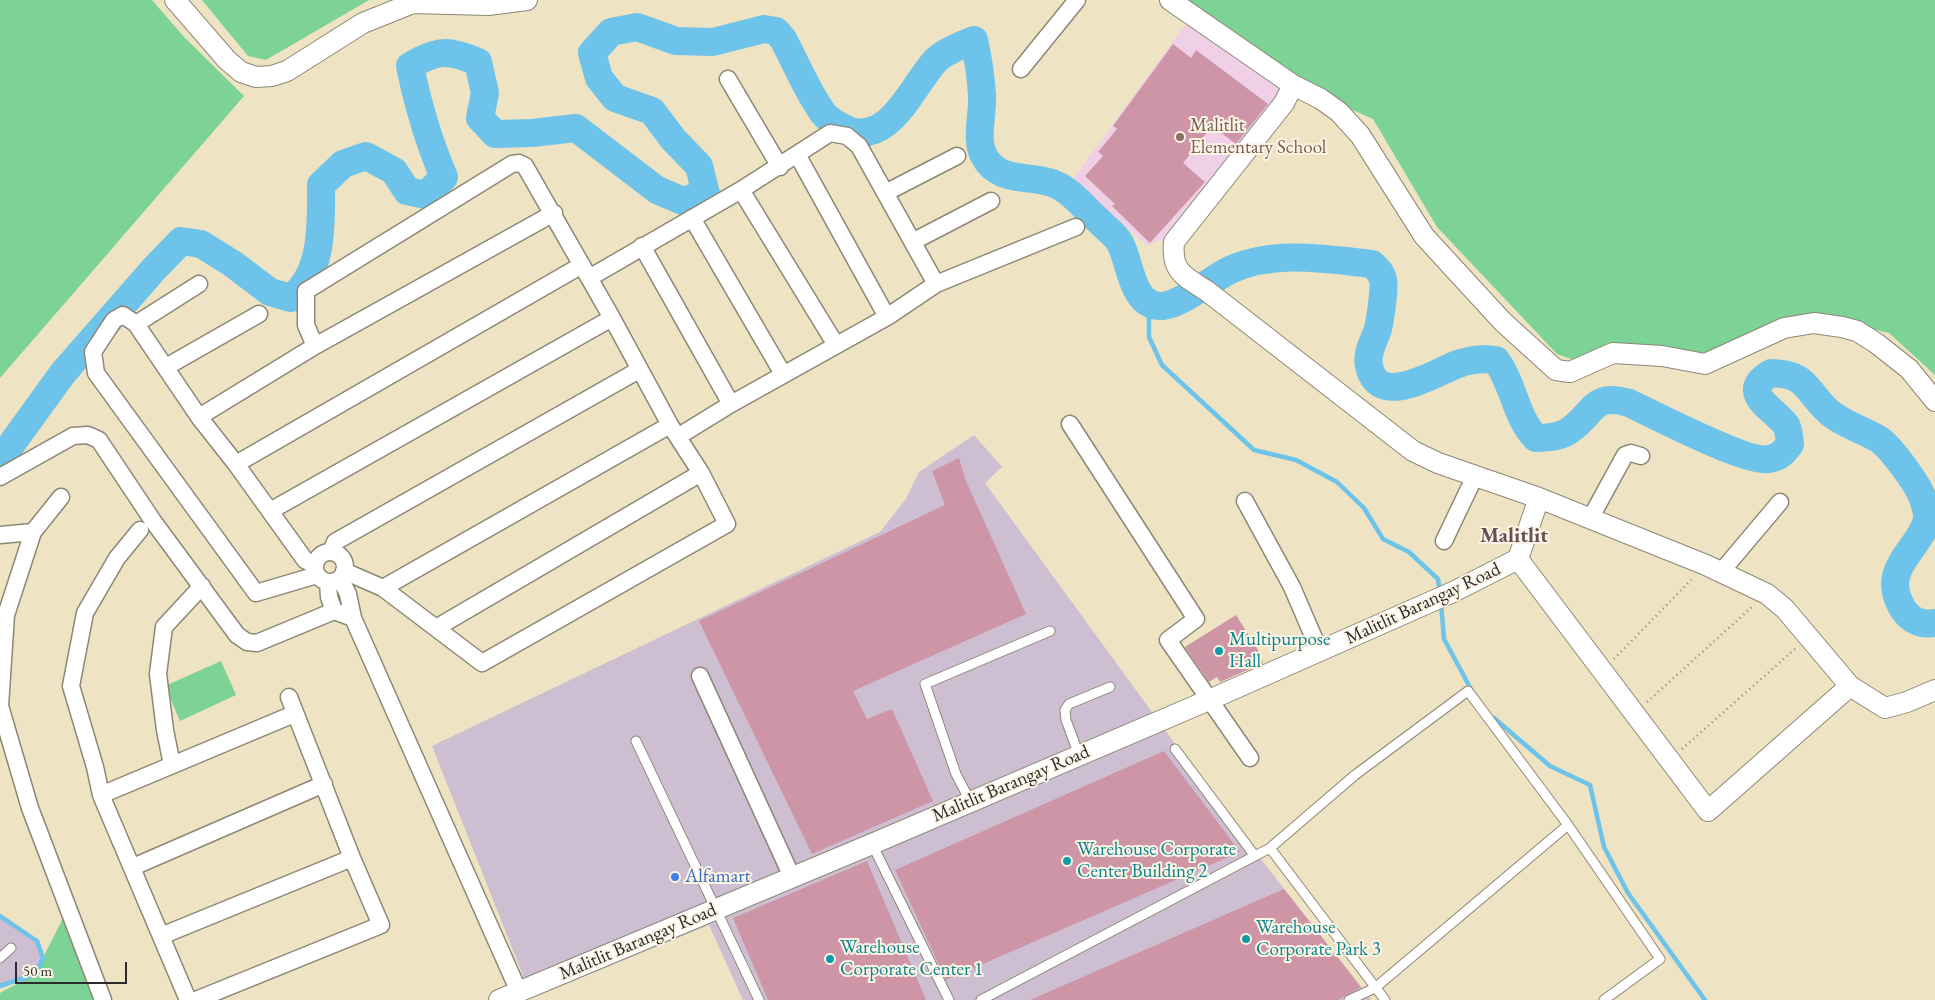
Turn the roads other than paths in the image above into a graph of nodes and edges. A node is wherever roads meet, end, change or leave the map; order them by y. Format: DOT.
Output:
graph roads {
  1 [pos="175,0"];
  2 [pos="527,0"];
  3 [pos="1076,0"];
  4 [pos="1170,0"];
  5 [pos="1021,69"];
  6 [pos="728,79"];
  7 [pos="1293,85"];
  8 [pos="798,156"];
  9 [pos="956,156"];
  10 [pos="780,167"];
  11 [pos="741,190"];
  12 [pos="887,192"];
  13 [pos="991,200"];
  14 [pos="554,213"];
  15 [pos="692,218"];
  16 [pos="1076,227"];
  17 [pos="914,241"];
  18 [pos="642,246"];
  19 [pos="586,272"];
  20 [pos="199,284"];
  21 [pos="936,284"];
  22 [pos="259,314"];
  23 [pos="888,317"];
  24 [pos="612,318"];
  25 [pos="136,324"];
  26 [pos="836,345"];
  27 [pos="315,346"];
  28 [pos="166,367"];
  29 [pos="639,370"];
  30 [pos="783,374"];
  31 [pos="1935,401"];
  32 [pos="731,404"];
  33 [pos="199,417"];
  34 [pos="1070,424"];
  35 [pos="674,431"];
  36 [pos="1642,456"];
  37 [pos="236,464"];
  38 [pos="701,473"];
  39 [pos="1475,476"];
  40 [pos="0,477"];
  41 [pos="61,497"];
  42 [pos="1539,498"];
  43 [pos="1244,501"];
  44 [pos="1780,502"];
  45 [pos="270,511"];
  46 [pos="1590,519"];
  47 [pos="140,530"];
  48 [pos="33,532"];
  49 [pos="0,535"];
  50 [pos="1444,541"];
  51 [pos="331,552"];
  52 [pos="1518,559"];
  53 [pos="1713,569"];
  54 [pos="329,574"];
  55 [pos="202,586"];
  56 [pos="383,588"];
  57 [pos="334,611"];
  58 [pos="354,618"];
  59 [pos="436,628"];
  60 [pos="1050,631"];
  61 [pos="1320,652"];
  62 [pos="700,676"];
  63 [pos="1850,686"];
  64 [pos="1110,687"];
  65 [pos="1935,690"];
  66 [pos="289,697"];
  67 [pos="1209,700"];
  68 [pos="0,705"];
  69 [pos="294,714"];
  70 [pos="636,741"];
  71 [pos="1175,749"];
  72 [pos="1079,755"];
  73 [pos="1250,758"];
  74 [pos="172,765"];
  75 [pos="324,784"];
  76 [pos="101,795"];
  77 [pos="970,801"];
  78 [pos="1568,825"];
  79 [pos="872,844"];
  80 [pos="1270,848"];
  81 [pos="1255,856"];
  82 [pos="352,858"];
  83 [pos="133,867"];
  84 [pos="792,877"];
  85 [pos="717,909"];
  86 [pos="161,936"];
  87 [pos="12,948"];
  88 [pos="0,958"];
  89 [pos="1375,988"];
  90 [pos="506,998"];
  91 [pos="103,1000"];
  92 [pos="188,1000"];
  93 [pos="196,1000"];
  94 [pos="759,1000"];
  95 [pos="949,1000"];
  96 [pos="981,1000"];
  97 [pos="1349,1000"];
  98 [pos="1385,1000"];
  99 [pos="1604,1000"];
  1 -- 2 [label="street"];
  3 -- 5 [label="street"];
  4 -- 7 [label="street"];
  6 -- 10 [label="street"];
  7 -- 31 [label="street"];
  7 -- 39 [label="street"];
  8 -- 10 [label="street"];
  8 -- 12 [label="street"];
  8 -- 23 [label="street"];
  9 -- 12 [label="street"];
  10 -- 11 [label="street"];
  11 -- 15 [label="street"];
  11 -- 26 [label="street"];
  12 -- 17 [label="street"];
  13 -- 17 [label="street"];
  14 -- 19 [label="street"];
  14 -- 27 [label="street"];
  14 -- 27 [label="street"];
  15 -- 18 [label="street"];
  15 -- 30 [label="street"];
  16 -- 21 [label="street"];
  17 -- 21 [label="street"];
  18 -- 19 [label="street"];
  18 -- 32 [label="street"];
  19 -- 24 [label="street"];
  19 -- 37 [label="street"];
  20 -- 25 [label="street"];
  21 -- 23 [label="street"];
  22 -- 28 [label="street"];
  23 -- 26 [label="street"];
  24 -- 29 [label="street"];
  24 -- 45 [label="street"];
  25 -- 28 [label="street"];
  25 -- 54 [label="street"];
  26 -- 30 [label="street"];
  27 -- 33 [label="street"];
  28 -- 33 [label="street"];
  29 -- 35 [label="street"];
  29 -- 51 [label="street"];
  30 -- 32 [label="street"];
  32 -- 35 [label="street"];
  33 -- 37 [label="street"];
  34 -- 67 [label="street"];
  35 -- 38 [label="street"];
  35 -- 56 [label="street"];
  36 -- 46 [label="street"];
  37 -- 45 [label="street"];
  38 -- 59 [label="street"];
  38 -- 59 [label="street"];
  39 -- 42 [label="street"];
  39 -- 50 [label="street"];
  40 -- 55 [label="street"];
  41 -- 48 [label="street"];
  42 -- 46 [label="street"];
  42 -- 52 [label="street"];
  43 -- 61 [label="street"];
  44 -- 53 [label="street"];
  45 -- 54 [label="street"];
  46 -- 53 [label="street"];
  47 -- 76 [label="street"];
  48 -- 49 [label="street"];
  48 -- 68 [label="street"];
  51 -- 54 [label="street"];
  51 -- 54 [label="street"];
  52 -- 61 [label="street, Malitlit Barangay Road"];
  52 -- 63 [label="street"];
  53 -- 63 [label="street"];
  54 -- 56 [label="street"];
  54 -- 57 [label="street"];
  54 -- 58 [label="street"];
  55 -- 57 [label="street"];
  55 -- 74 [label="street"];
  56 -- 59 [label="street"];
  57 -- 58 [label="street"];
  58 -- 90 [label="street"];
  60 -- 77 [label="lane"];
  61 -- 67 [label="street, Malitlit Barangay Road"];
  62 -- 84 [label="street"];
  63 -- 65 [label="street"];
  64 -- 72 [label="lane"];
  66 -- 69 [label="street"];
  67 -- 72 [label="street, Malitlit Barangay Road"];
  67 -- 73 [label="street"];
  68 -- 91 [label="street"];
  69 -- 74 [label="street"];
  69 -- 75 [label="street"];
  70 -- 85 [label="lane"];
  71 -- 81 [label="lane"];
  72 -- 77 [label="street, Malitlit Barangay Road"];
  74 -- 76 [label="street"];
  75 -- 82 [label="street"];
  75 -- 83 [label="street"];
  76 -- 83 [label="street"];
  77 -- 79 [label="street, Malitlit Barangay Road"];
  78 -- 80 [label="lane"];
  78 -- 89 [label="lane"];
  78 -- 99 [label="lane"];
  79 -- 84 [label="street, Malitlit Barangay Road"];
  79 -- 95 [label="lane"];
  80 -- 81 [label="lane"];
  80 -- 89 [label="lane"];
  81 -- 96 [label="lane"];
  82 -- 86 [label="street"];
  82 -- 93 [label="street"];
  83 -- 86 [label="street"];
  84 -- 85 [label="street, Malitlit Barangay Road"];
  85 -- 90 [label="street, Malitlit Barangay Road"];
  85 -- 94 [label="lane"];
  86 -- 92 [label="street"];
  87 -- 88 [label="lane"];
  89 -- 97 [label="lane"];
  89 -- 98 [label="lane"];
}
